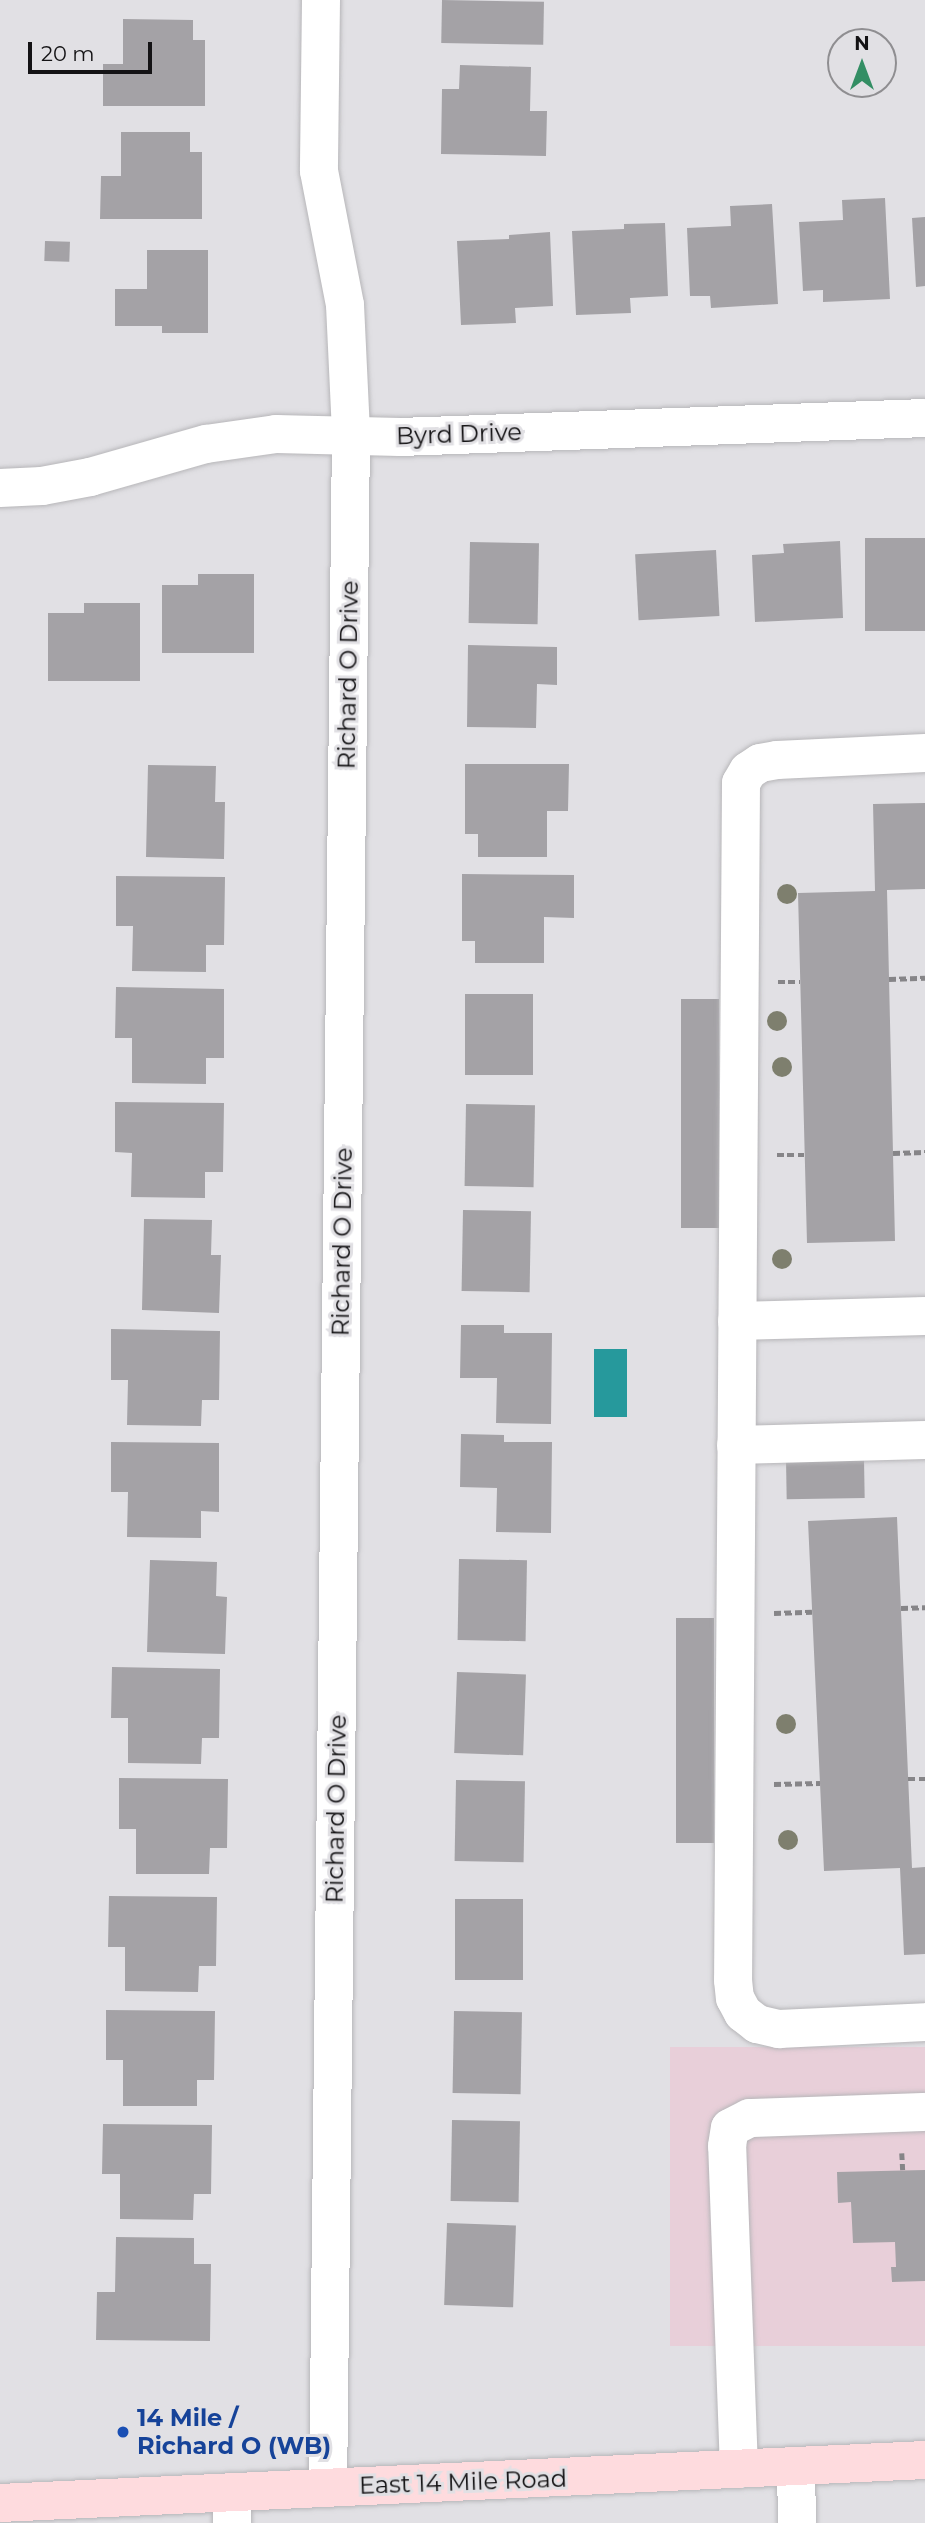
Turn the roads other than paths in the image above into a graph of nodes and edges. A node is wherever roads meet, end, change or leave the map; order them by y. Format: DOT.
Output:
graph roads {
  1 [pos="321,0"];
  2 [pos="925,418"];
  3 [pos="351,434"];
  4 [pos="0,488"];
  5 [pos="925,753"];
  6 [pos="925,1315"];
  7 [pos="737,1321"];
  8 [pos="925,1440"];
  9 [pos="736,1445"];
  10 [pos="925,2022"];
  11 [pos="925,2112"];
  12 [pos="925,2460"];
  13 [pos="796,2466"];
  14 [pos="738,2469"];
  15 [pos="328,2488"];
  16 [pos="0,2503"];
  17 [pos="232,2507"];
  18 [pos="797,2523"];
  1 -- 3 [label="street, Richard O Drive"];
  2 -- 3 [label="street, Byrd Drive"];
  3 -- 4 [label="street, Byrd Drive"];
  3 -- 15 [label="street, Richard O Drive"];
  5 -- 7 [label="street"];
  6 -- 7 [label="street"];
  7 -- 9 [label="street"];
  8 -- 9 [label="street"];
  9 -- 10 [label="street"];
  11 -- 14 [label="street"];
  12 -- 13 [label="main road, East 14 Mile Road"];
  13 -- 14 [label="main road, East 14 Mile Road"];
  13 -- 18 [label="street"];
  14 -- 15 [label="main road, East 14 Mile Road"];
  15 -- 17 [label="main road, East 14 Mile Road"];
  16 -- 17 [label="main road, East 14 Mile Road"];
}
